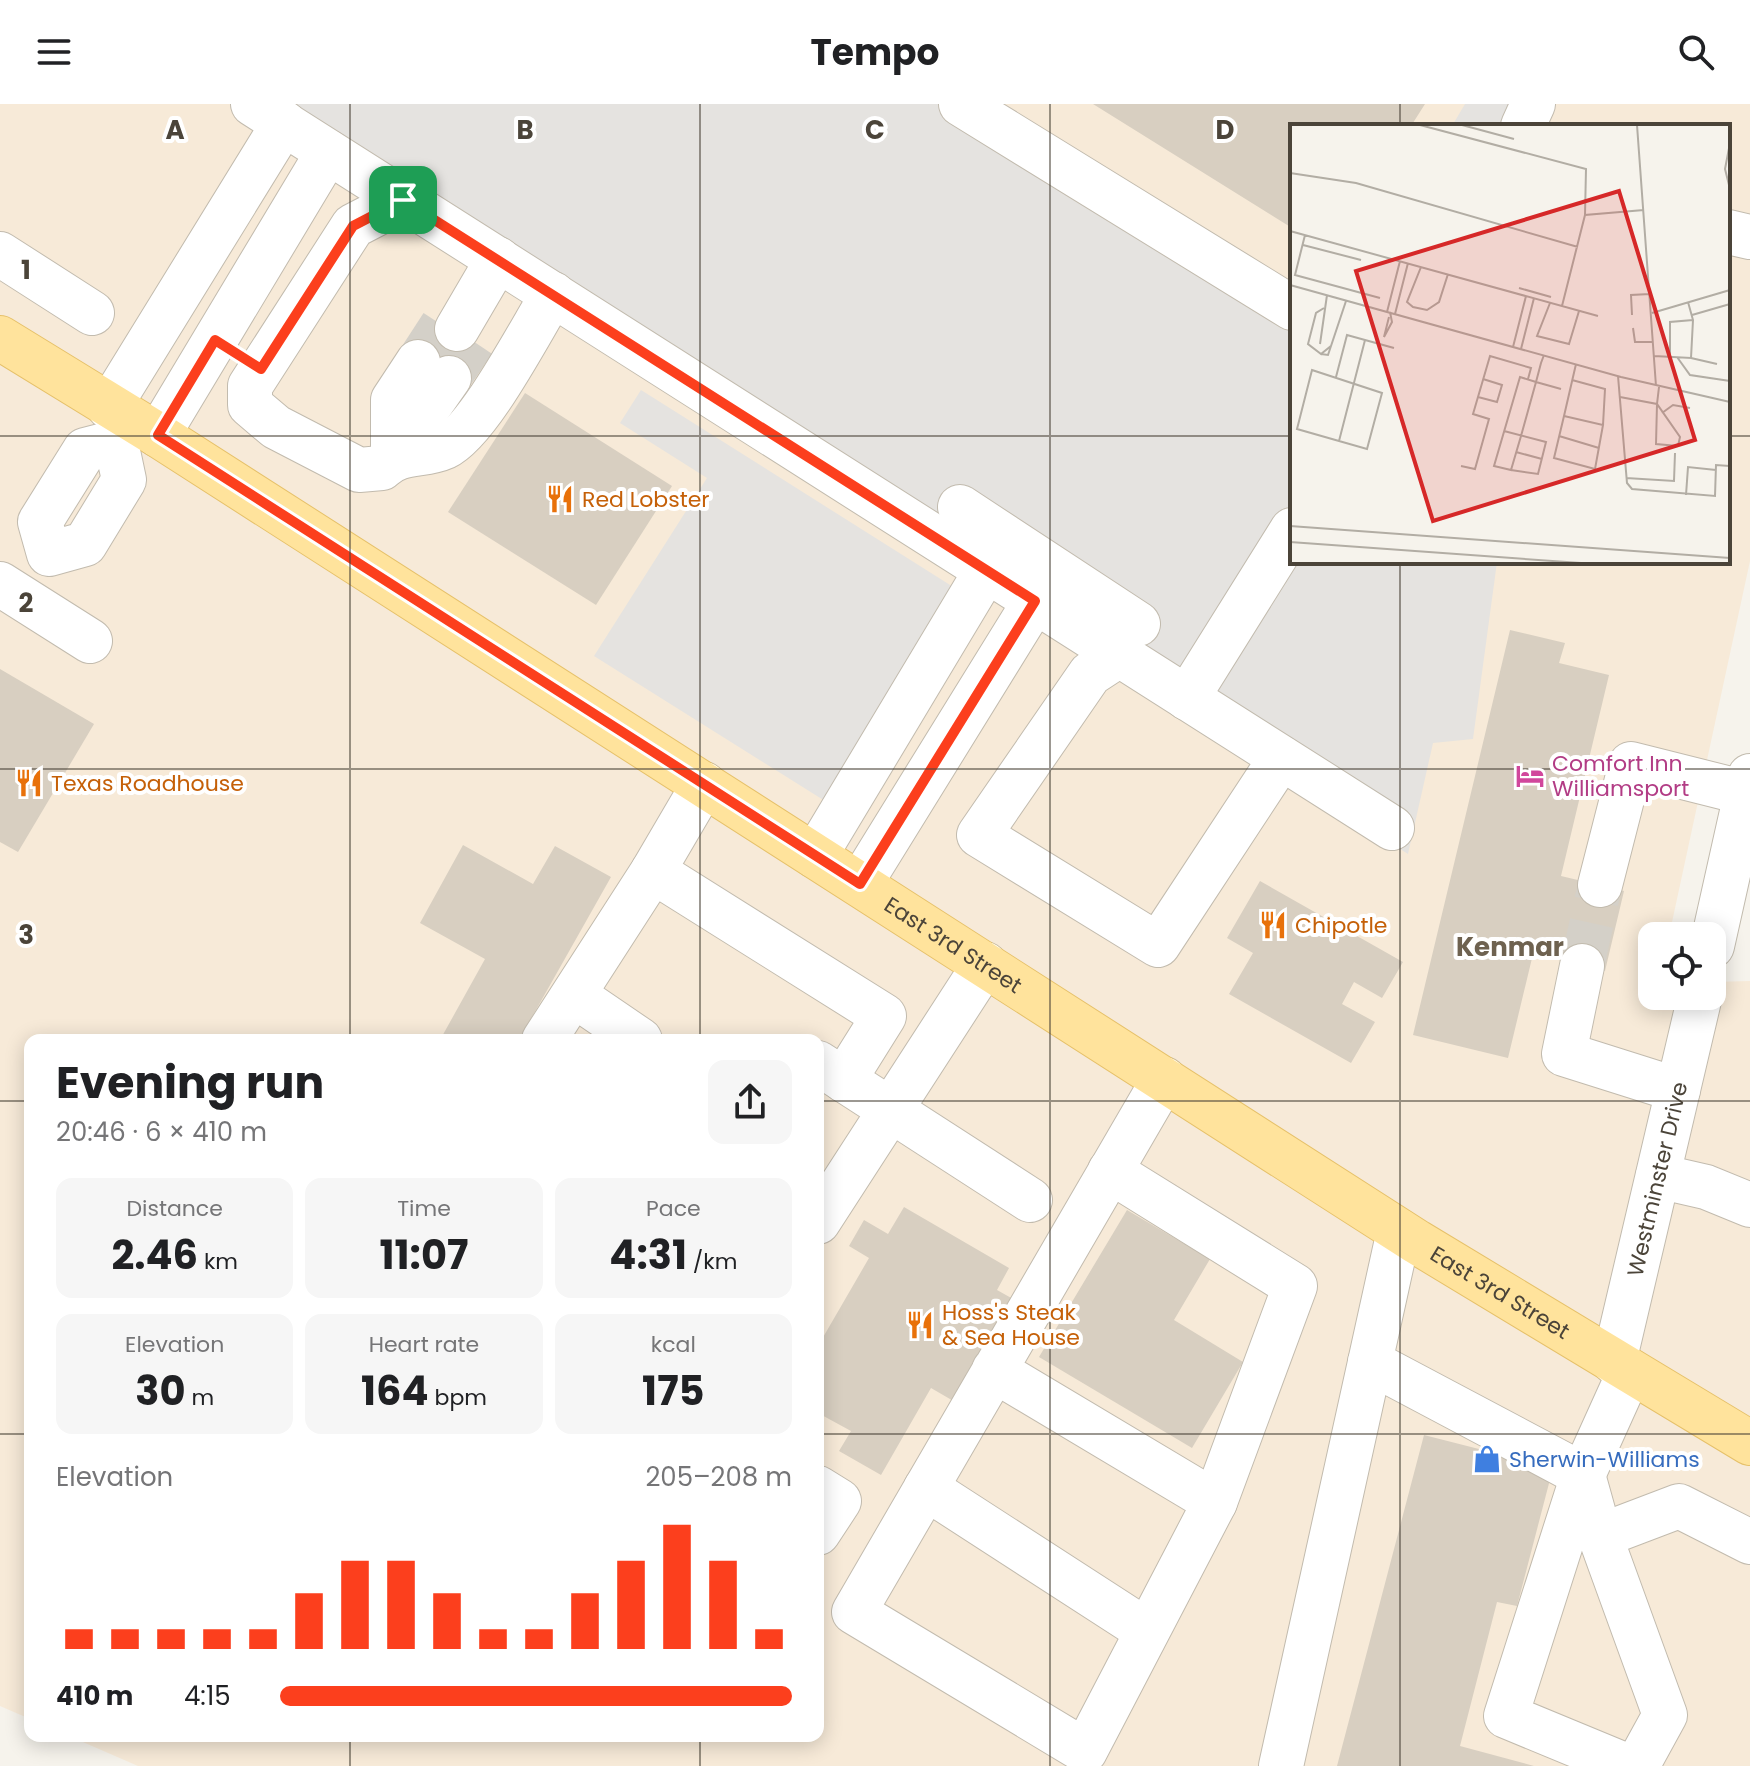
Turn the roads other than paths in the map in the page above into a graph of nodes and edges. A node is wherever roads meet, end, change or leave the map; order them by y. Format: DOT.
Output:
graph roads {
  1 [pos="961,104"];
  2 [pos="1533,104"];
  3 [pos="268,114"];
  4 [pos="1524,124"];
  5 [pos="328,152"];
  6 [pos="403,200"];
  7 [pos="1730,232"];
  8 [pos="1750,237"];
  9 [pos="0,254"];
  10 [pos="491,271"];
  11 [pos="553,294"];
  12 [pos="1290,307"];
  13 [pos="92,313"];
  14 [pos="458,331"];
  15 [pos="0,338"];
  16 [pos="215,340"];
  17 [pos="432,369"];
  18 [pos="255,387"];
  19 [pos="128,425"];
  20 [pos="393,458"];
  21 [pos="960,507"];
  22 [pos="1290,533"];
  23 [pos="986,571"];
  24 [pos="11,591"];
  25 [pos="1035,601"];
  26 [pos="1129,640"];
  27 [pos="90,641"];
  28 [pos="1187,698"];
  29 [pos="1281,758"];
  30 [pos="704,784"];
  31 [pos="1748,784"];
  32 [pos="1392,828"];
  33 [pos="815,856"];
  34 [pos="653,871"];
  35 [pos="860,884"];
  36 [pos="1600,885"];
  37 [pos="1728,921"];
  38 [pos="985,964"];
  39 [pos="1582,966"];
  40 [pos="574,995"];
  41 [pos="1697,1010"];
  42 [pos="548,1034"];
  43 [pos="631,1034"];
  44 [pos="831,1072"];
  45 [pos="1164,1079"];
  46 [pos="1678,1090"];
  47 [pos="890,1111"];
  48 [pos="1110,1171"];
  49 [pos="1658,1176"];
  50 [pos="1030,1200"];
  51 [pos="1750,1205"];
  52 [pos="824,1213"];
  53 [pos="1399,1231"];
  54 [pos="1370,1362"];
  55 [pos="1622,1367"];
  56 [pos="994,1370"];
  57 [pos="1750,1443"];
  58 [pos="1583,1475"];
  59 [pos="926,1488"];
  60 [pos="824,1492"];
  61 [pos="1215,1502"];
  62 [pos="824,1524"];
  63 [pos="1600,1536"];
  64 [pos="1750,1542"];
  65 [pos="1147,1631"];
  66 [pos="1281,1766"];
  67 [pos="1627,1766"];
  68 [pos="1637,1766"];
  1 -- 12 [label="street"];
  2 -- 4 [label="street"];
  3 -- 5 [label="street"];
  3 -- 19 [label="street"];
  5 -- 6 [label="street"];
  5 -- 16 [label="street"];
  6 -- 10 [label="street"];
  6 -- 18 [label="street"];
  7 -- 8 [label="street"];
  9 -- 13 [label="street"];
  10 -- 11 [label="street"];
  10 -- 14 [label="street"];
  11 -- 20 [label="street"];
  11 -- 23 [label="street"];
  15 -- 19 [label="main road, East 3rd Street"];
  16 -- 18 [label="street"];
  16 -- 19 [label="street"];
  17 -- 20 [label="street"];
  18 -- 20 [label="street"];
  19 -- 24 [label="street"];
  19 -- 30 [label="main road, East 3rd Street"];
  21 -- 26 [label="street"];
  22 -- 28 [label="street"];
  23 -- 25 [label="street"];
  23 -- 33 [label="street"];
  24 -- 27 [label="street"];
  25 -- 26 [label="street"];
  25 -- 35 [label="street"];
  26 -- 28 [label="street"];
  26 -- 29 [label="street"];
  28 -- 29 [label="street"];
  29 -- 32 [label="street"];
  30 -- 33 [label="main road, East 3rd Street"];
  30 -- 34 [label="street"];
  31 -- 36 [label="street"];
  31 -- 37 [label="street"];
  33 -- 35 [label="main road, East 3rd Street"];
  34 -- 40 [label="street"];
  34 -- 44 [label="street"];
  35 -- 38 [label="main road, East 3rd Street"];
  38 -- 45 [label="main road, East 3rd Street"];
  38 -- 47 [label="street"];
  39 -- 46 [label="street"];
  40 -- 42 [label="street"];
  40 -- 43 [label="street"];
  41 -- 46 [label="street, Westminster Drive"];
  44 -- 47 [label="street"];
  45 -- 48 [label="street"];
  45 -- 53 [label="main road, East 3rd Street"];
  46 -- 49 [label="street, Westminster Drive"];
  47 -- 50 [label="street"];
  47 -- 52 [label="street"];
  48 -- 56 [label="street"];
  48 -- 61 [label="street"];
  49 -- 51 [label="street"];
  49 -- 55 [label="street, Westminster Drive"];
  53 -- 54 [label="street"];
  53 -- 55 [label="main road, East 3rd Street"];
  54 -- 58 [label="street"];
  54 -- 66 [label="street"];
  55 -- 57 [label="main road, East 3rd Street"];
  55 -- 58 [label="street, Westminster Drive"];
  56 -- 59 [label="street"];
  56 -- 61 [label="street"];
  58 -- 63 [label="street"];
  58 -- 67 [label="street, Westminster Drive"];
  59 -- 65 [label="street"];
  59 -- 65 [label="street"];
  60 -- 62 [label="street"];
  61 -- 65 [label="street"];
  63 -- 64 [label="street"];
  63 -- 68 [label="street"];
}
